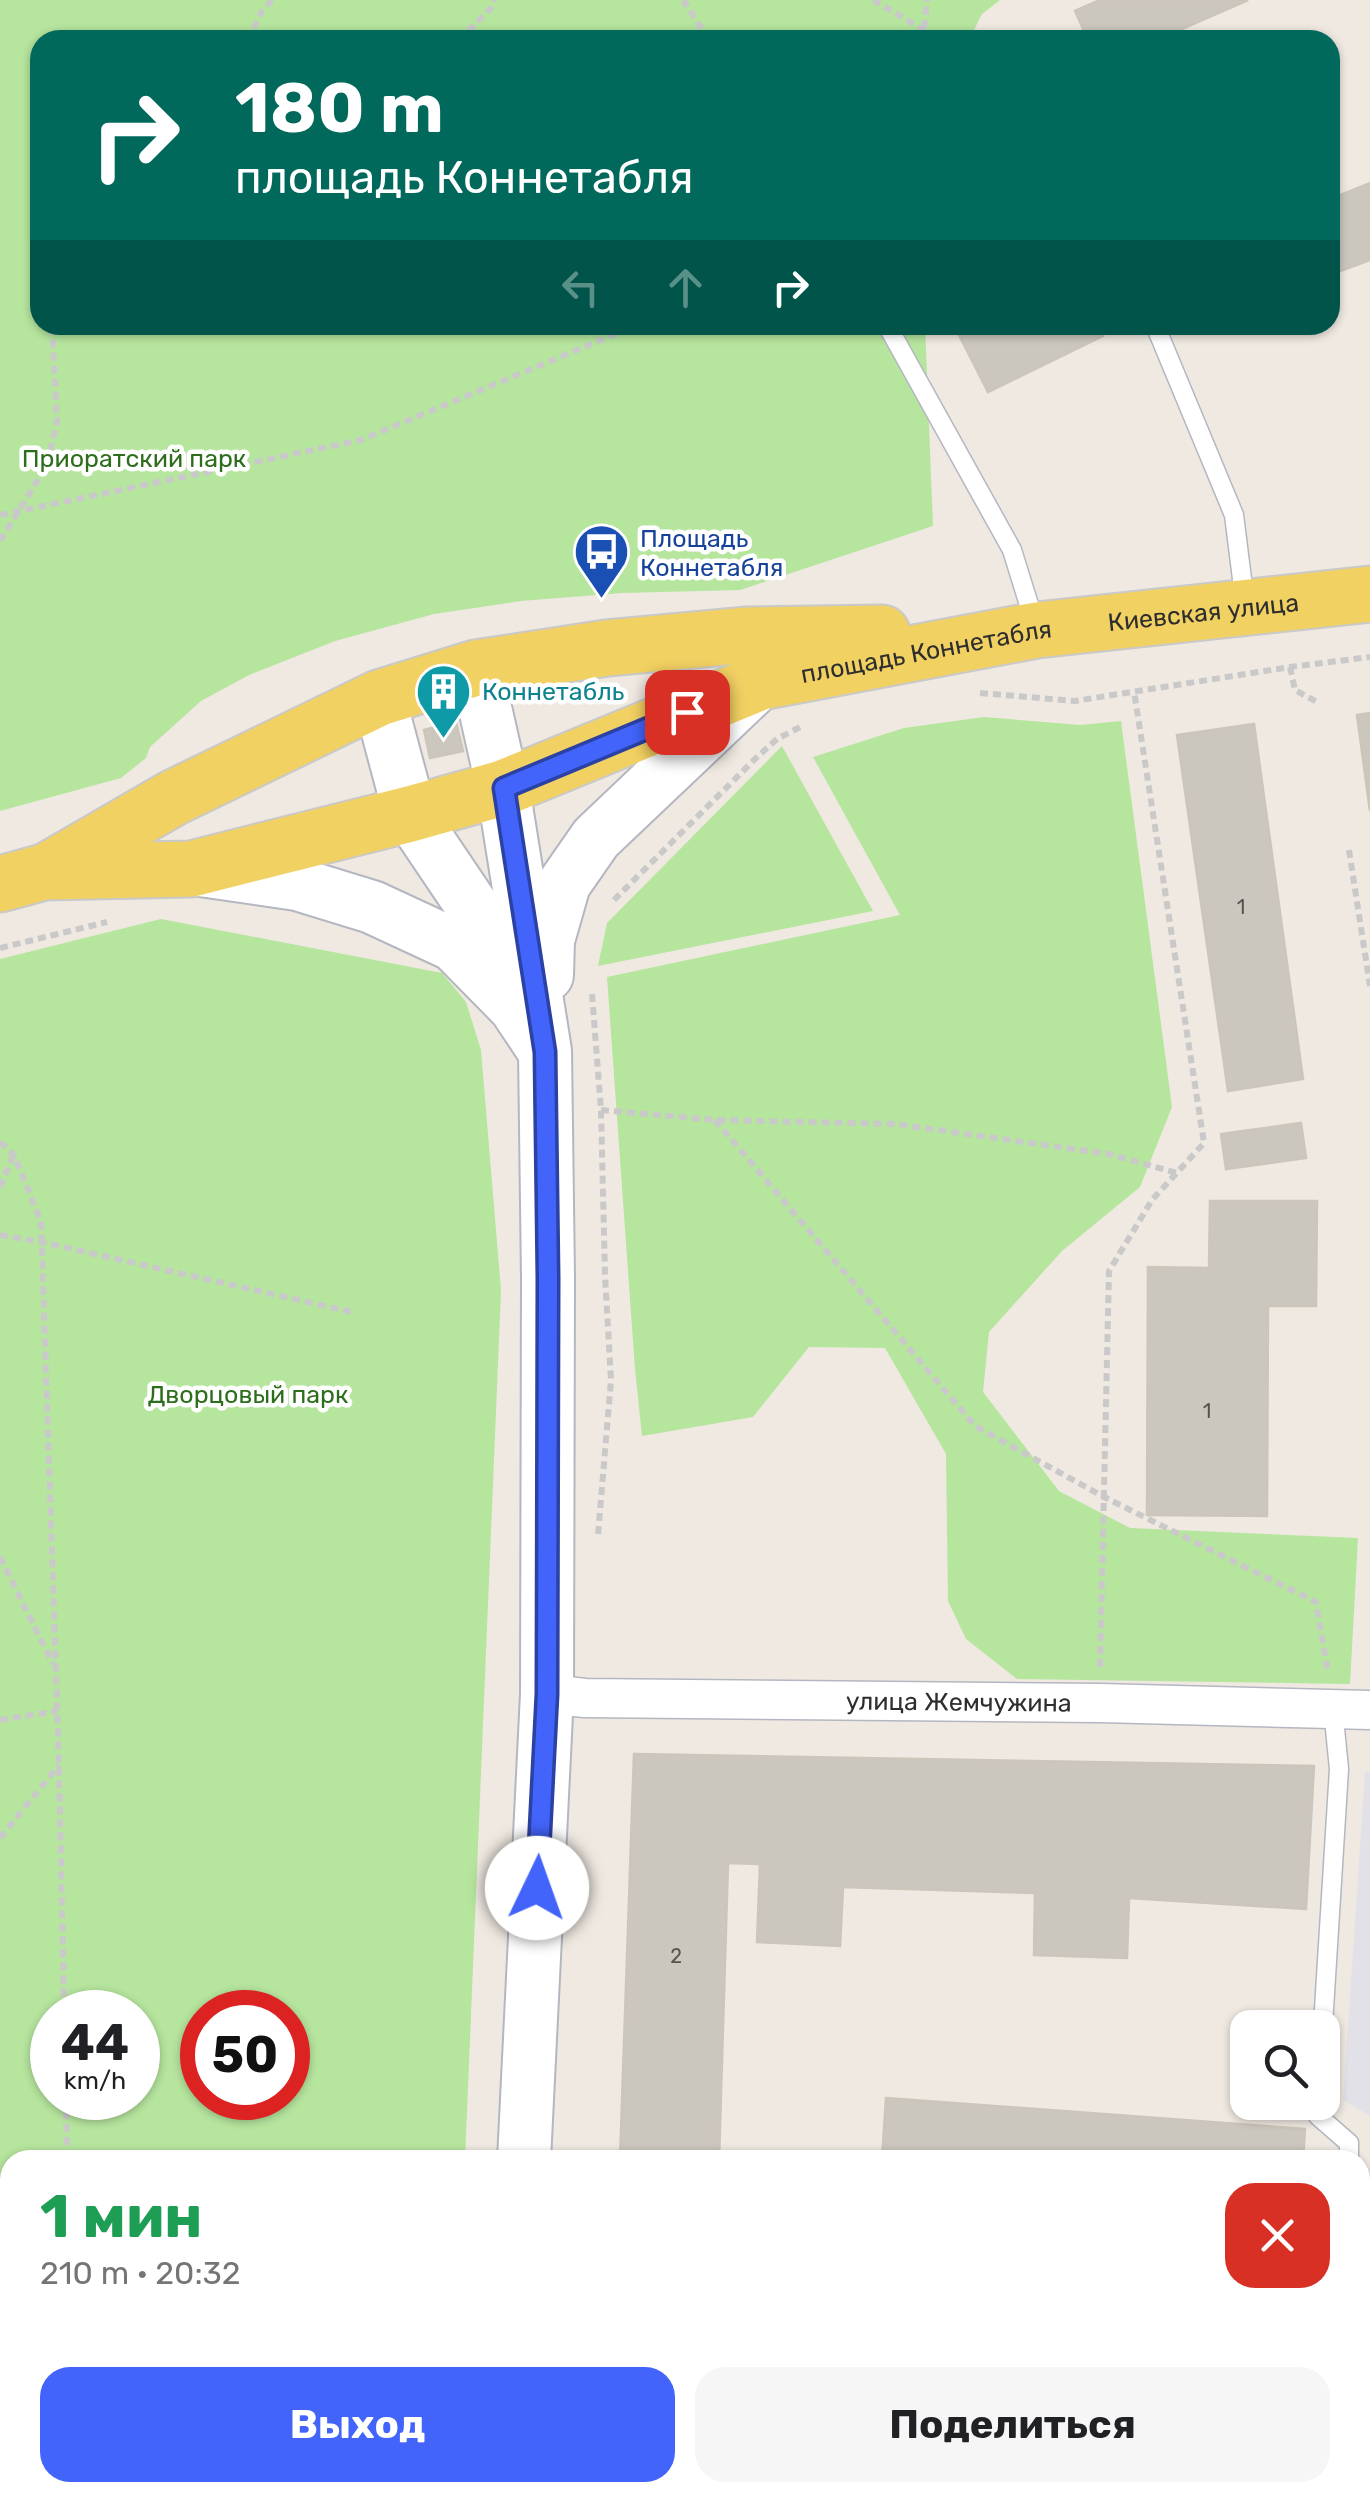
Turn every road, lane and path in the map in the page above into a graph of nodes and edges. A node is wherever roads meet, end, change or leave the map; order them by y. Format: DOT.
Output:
graph roads {
  1 [pos="272,0"];
  2 [pos="504,0"];
  3 [pos="683,0"];
  4 [pos="873,0"];
  5 [pos="927,0"];
  6 [pos="492,4"];
  7 [pos="253,30"];
  8 [pos="468,30"];
  9 [pos="702,30"];
  10 [pos="924,30"];
  11 [pos="53,335"];
  12 [pos="613,335"];
  13 [pos="893,335"];
  14 [pos="1159,335"];
  15 [pos="19,510"];
  16 [pos="0,514"];
  17 [pos="0,541"];
  18 [pos="1370,594"];
  19 [pos="1246,609"];
  20 [pos="1037,630"];
  21 [pos="1370,657"];
  22 [pos="1290,667"];
  23 [pos="476,668"];
  24 [pos="761,682"];
  25 [pos="1134,690"];
  26 [pos="968,692"];
  27 [pos="379,698"];
  28 [pos="1317,702"];
  29 [pos="802,726"];
  30 [pos="504,788"];
  31 [pos="410,814"];
  32 [pos="1349,850"];
  33 [pos="191,869"];
  34 [pos="22,878"];
  35 [pos="608,907"];
  36 [pos="123,918"];
  37 [pos="0,948"];
  38 [pos="592,979"];
  39 [pos="1370,986"];
  40 [pos="592,998"];
  41 [pos="545,1052"];
  42 [pos="601,1110"];
  43 [pos="715,1120"];
  44 [pos="0,1142"];
  45 [pos="14,1155"];
  46 [pos="1177,1172"];
  47 [pos="0,1187"];
  48 [pos="0,1235"];
  49 [pos="42,1242"];
  50 [pos="352,1312"];
  51 [pos="1104,1497"];
  52 [pos="0,1556"];
  53 [pos="56,1669"];
  54 [pos="547,1694"];
  55 [pos="1100,1703"];
  56 [pos="1352,1710"];
  57 [pos="57,1711"];
  58 [pos="0,1720"];
  59 [pos="59,1764"];
  60 [pos="0,1838"];
  61 [pos="64,1990"];
  62 [pos="1324,2010"];
  63 [pos="66,2120"];
  64 [pos="1323,2120"];
  65 [pos="67,2150"];
  66 [pos="524,2150"];
  67 [pos="1350,2150"];
  1 -- 7 [label="path"];
  2 -- 6 [label="path"];
  3 -- 9 [label="path"];
  4 -- 10 [label="path"];
  5 -- 10 [label="path"];
  6 -- 8 [label="path"];
  11 -- 15 [label="path"];
  12 -- 15 [label="path"];
  13 -- 20 [label="lane"];
  14 -- 19 [label="lane"];
  15 -- 16 [label="path"];
  15 -- 17 [label="path"];
  18 -- 19 [label="main road, Киевская улица"];
  19 -- 20 [label="main road, Киевская улица"];
  20 -- 23 [label="main road, площадь Коннетабля"];
  20 -- 24 [label="main road, площадь Коннетабля"];
  21 -- 22 [label="path"];
  22 -- 25 [label="path"];
  22 -- 28 [label="path"];
  23 -- 27 [label="main road, площадь Коннетабля"];
  23 -- 30 [label="main road"];
  24 -- 30 [label="main road, площадь Коннетабля"];
  24 -- 41 [label="main road"];
  25 -- 26 [label="path"];
  25 -- 46 [label="path"];
  27 -- 31 [label="main road"];
  27 -- 34 [label="main road, площадь Коннетабля"];
  29 -- 35 [label="path"];
  30 -- 31 [label="main road, площадь Коннетабля"];
  30 -- 41 [label="main road"];
  31 -- 33 [label="main road, площадь Коннетабля"];
  31 -- 41 [label="main road"];
  32 -- 39 [label="path"];
  33 -- 34 [label="main road, площадь Коннетабля"];
  33 -- 41 [label="main road"];
  36 -- 37 [label="path"];
  38 -- 40 [label="path"];
  41 -- 54 [label="main road"];
  42 -- 43 [label="path"];
  43 -- 46 [label="path"];
  43 -- 51 [label="path"];
  44 -- 45 [label="path"];
  45 -- 47 [label="path"];
  45 -- 49 [label="path"];
  46 -- 51 [label="path"];
  48 -- 49 [label="path"];
  49 -- 50 [label="path"];
  49 -- 53 [label="path"];
  51 -- 55 [label="path"];
  51 -- 56 [label="path"];
  52 -- 53 [label="path"];
  53 -- 57 [label="path"];
  54 -- 55 [label="street, улица Жемчужина"];
  54 -- 66 [label="main road"];
  55 -- 56 [label="street, улица Жемчужина"];
  56 -- 62 [label="lane"];
  57 -- 58 [label="path"];
  57 -- 59 [label="path"];
  59 -- 60 [label="path"];
  59 -- 61 [label="path"];
  63 -- 65 [label="path"];
  64 -- 67 [label="lane"];
}
